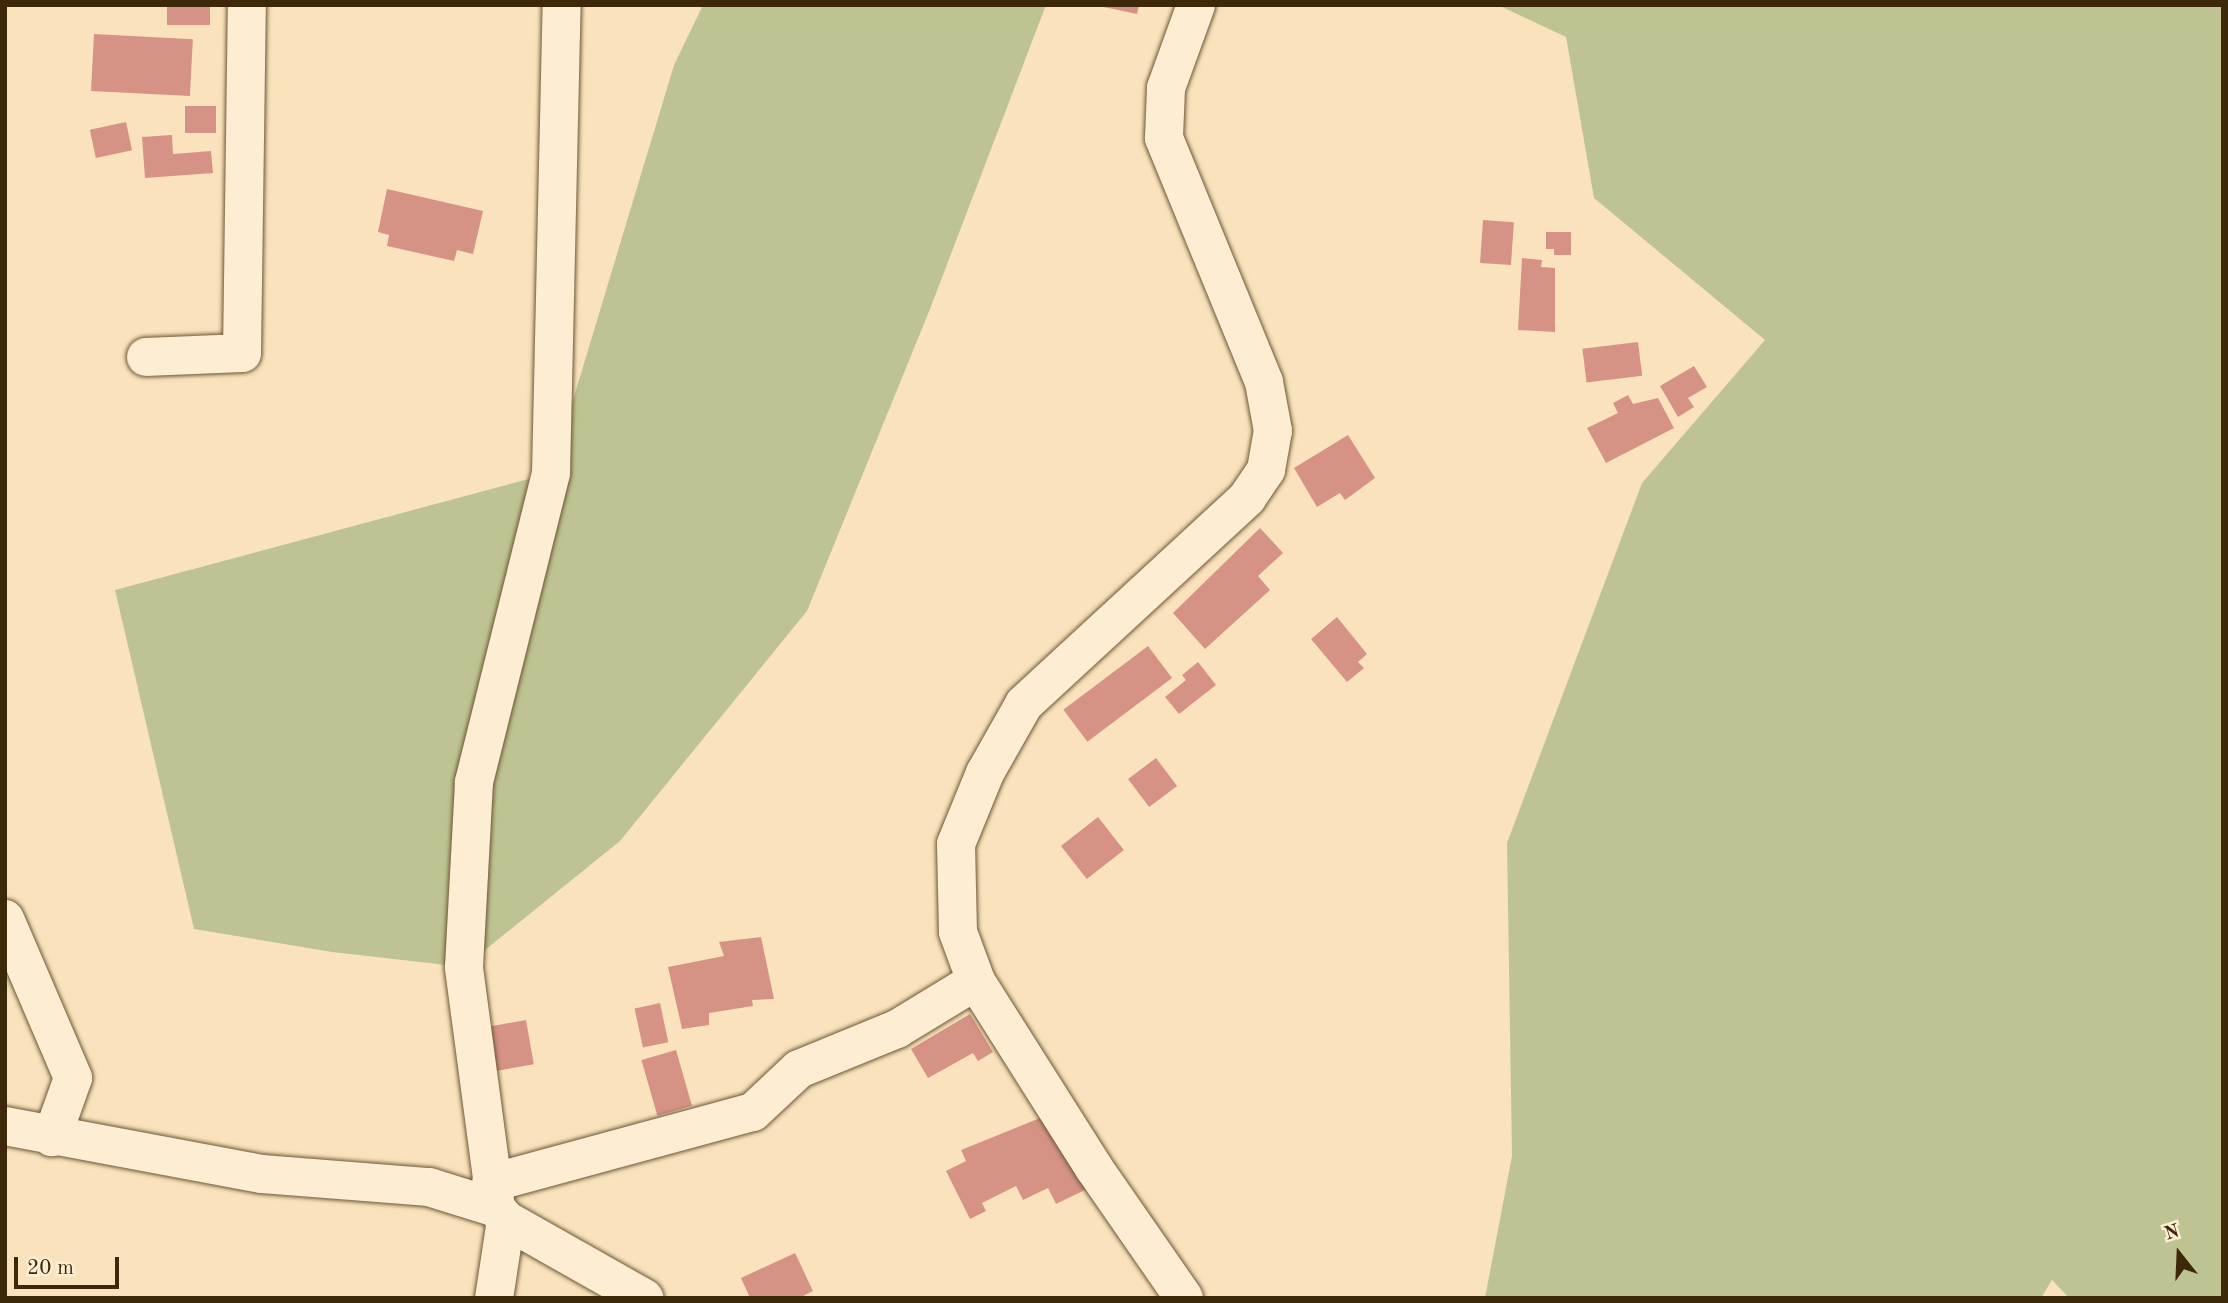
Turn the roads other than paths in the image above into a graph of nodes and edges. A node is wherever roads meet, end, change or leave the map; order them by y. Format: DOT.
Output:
graph roads {
  1 [pos="247,5"];
  2 [pos="562,5"];
  3 [pos="1196,5"];
  4 [pos="146,357"];
  5 [pos="5,919"];
  6 [pos="976,981"];
  7 [pos="5,1126"];
  8 [pos="52,1137"];
  9 [pos="498,1204"];
  10 [pos="494,1298"];
  11 [pos="644,1298"];
  12 [pos="1184,1298"];
  1 -- 4 [label="street"];
  2 -- 9 [label="street"];
  3 -- 6 [label="street"];
  5 -- 8 [label="street"];
  6 -- 9 [label="street"];
  6 -- 12 [label="street"];
  7 -- 8 [label="street"];
  8 -- 9 [label="street"];
  9 -- 10 [label="street"];
  9 -- 11 [label="street"];
}
